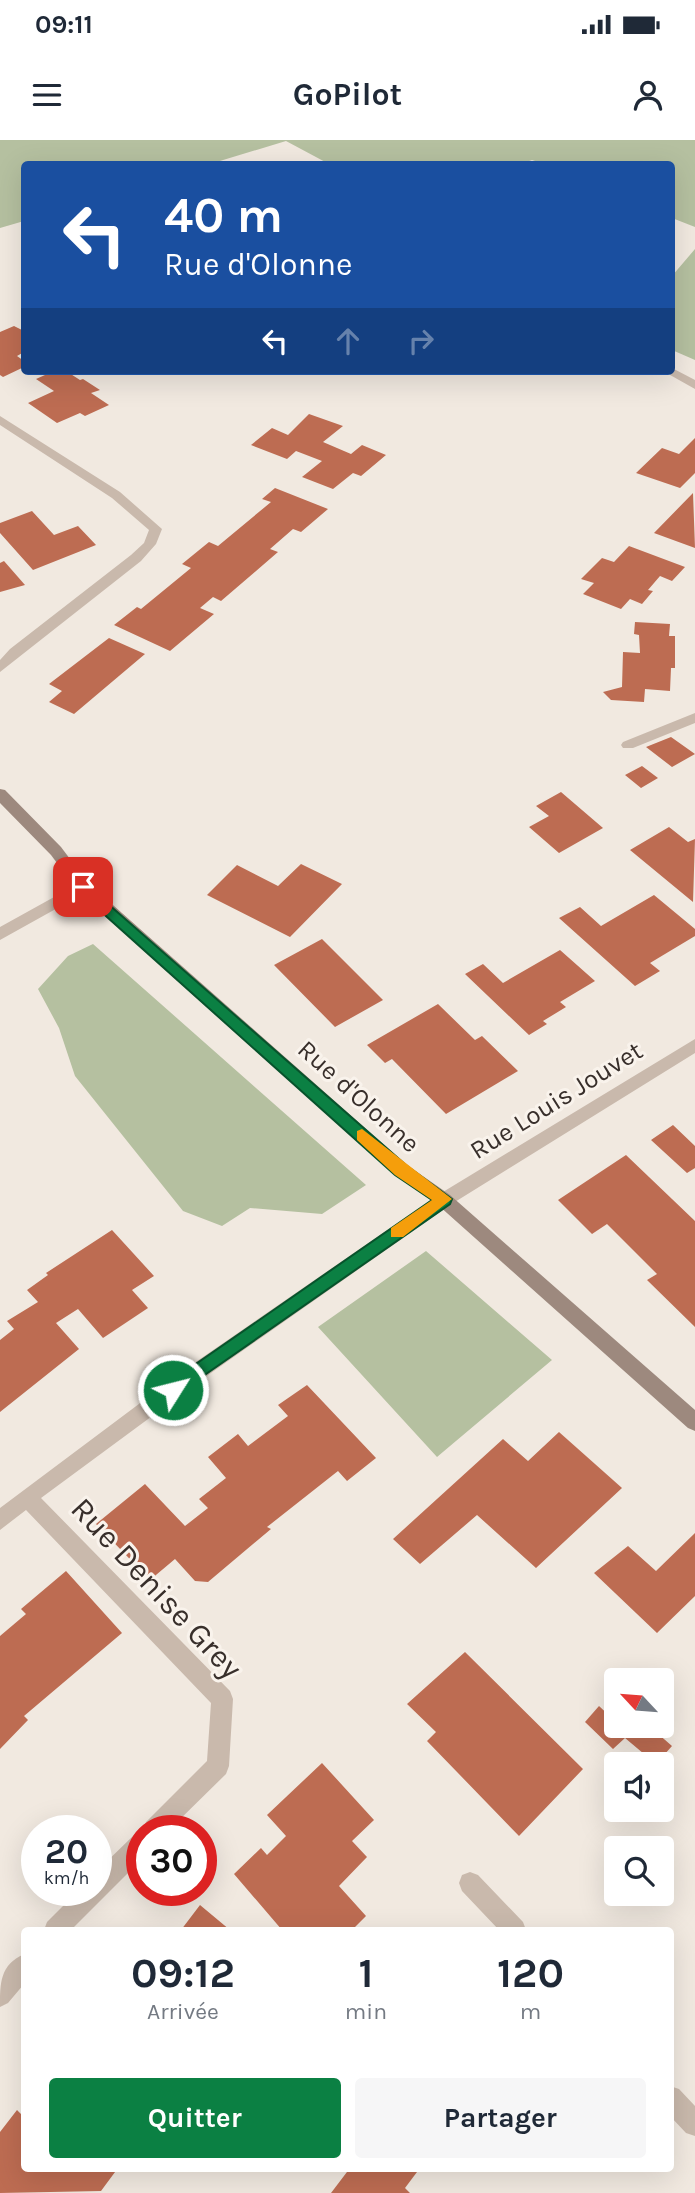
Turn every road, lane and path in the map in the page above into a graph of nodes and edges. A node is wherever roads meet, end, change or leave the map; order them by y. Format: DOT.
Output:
graph roads {
  1 [pos="675,374"];
  2 [pos="695,385"];
  3 [pos="0,420"];
  4 [pos="15,652"];
  5 [pos="0,657"];
  6 [pos="0,668"];
  7 [pos="695,718"];
  8 [pos="628,745"];
  9 [pos="0,795"];
  10 [pos="83,887"];
  11 [pos="0,934"];
  12 [pos="695,1045"];
  13 [pos="444,1199"];
  14 [pos="695,1422"];
  15 [pos="27,1497"];
  16 [pos="0,1521"];
  17 [pos="169,1815"];
  18 [pos="126,1859"];
  19 [pos="112,1872"];
  20 [pos="470,1883"];
  21 [pos="78,1906"];
  22 [pos="58,1927"];
  23 [pos="511,1927"];
  24 [pos="21,1970"];
  25 [pos="0,1995"];
  26 [pos="674,2102"];
  27 [pos="695,2124"];
  1 -- 2 [label="street"];
  3 -- 4 [label="street"];
  4 -- 5 [label="street"];
  4 -- 6 [label="street"];
  7 -- 8 [label="street"];
  9 -- 10 [label="street, Rue d'Olonne"];
  10 -- 11 [label="street"];
  10 -- 13 [label="street, Rue d'Olonne"];
  12 -- 13 [label="street, Rue Louis Jouvet"];
  13 -- 14 [label="street, Rue d'Olonne"];
  13 -- 15 [label="street, Rue Louis Jouvet"];
  15 -- 16 [label="street, Rue Louis Jouvet"];
  15 -- 17 [label="street, Rue Denise Grey"];
  18 -- 19 [label="street"];
  20 -- 23 [label="street"];
  21 -- 22 [label="street"];
  24 -- 25 [label="street"];
  26 -- 27 [label="street"];
}
